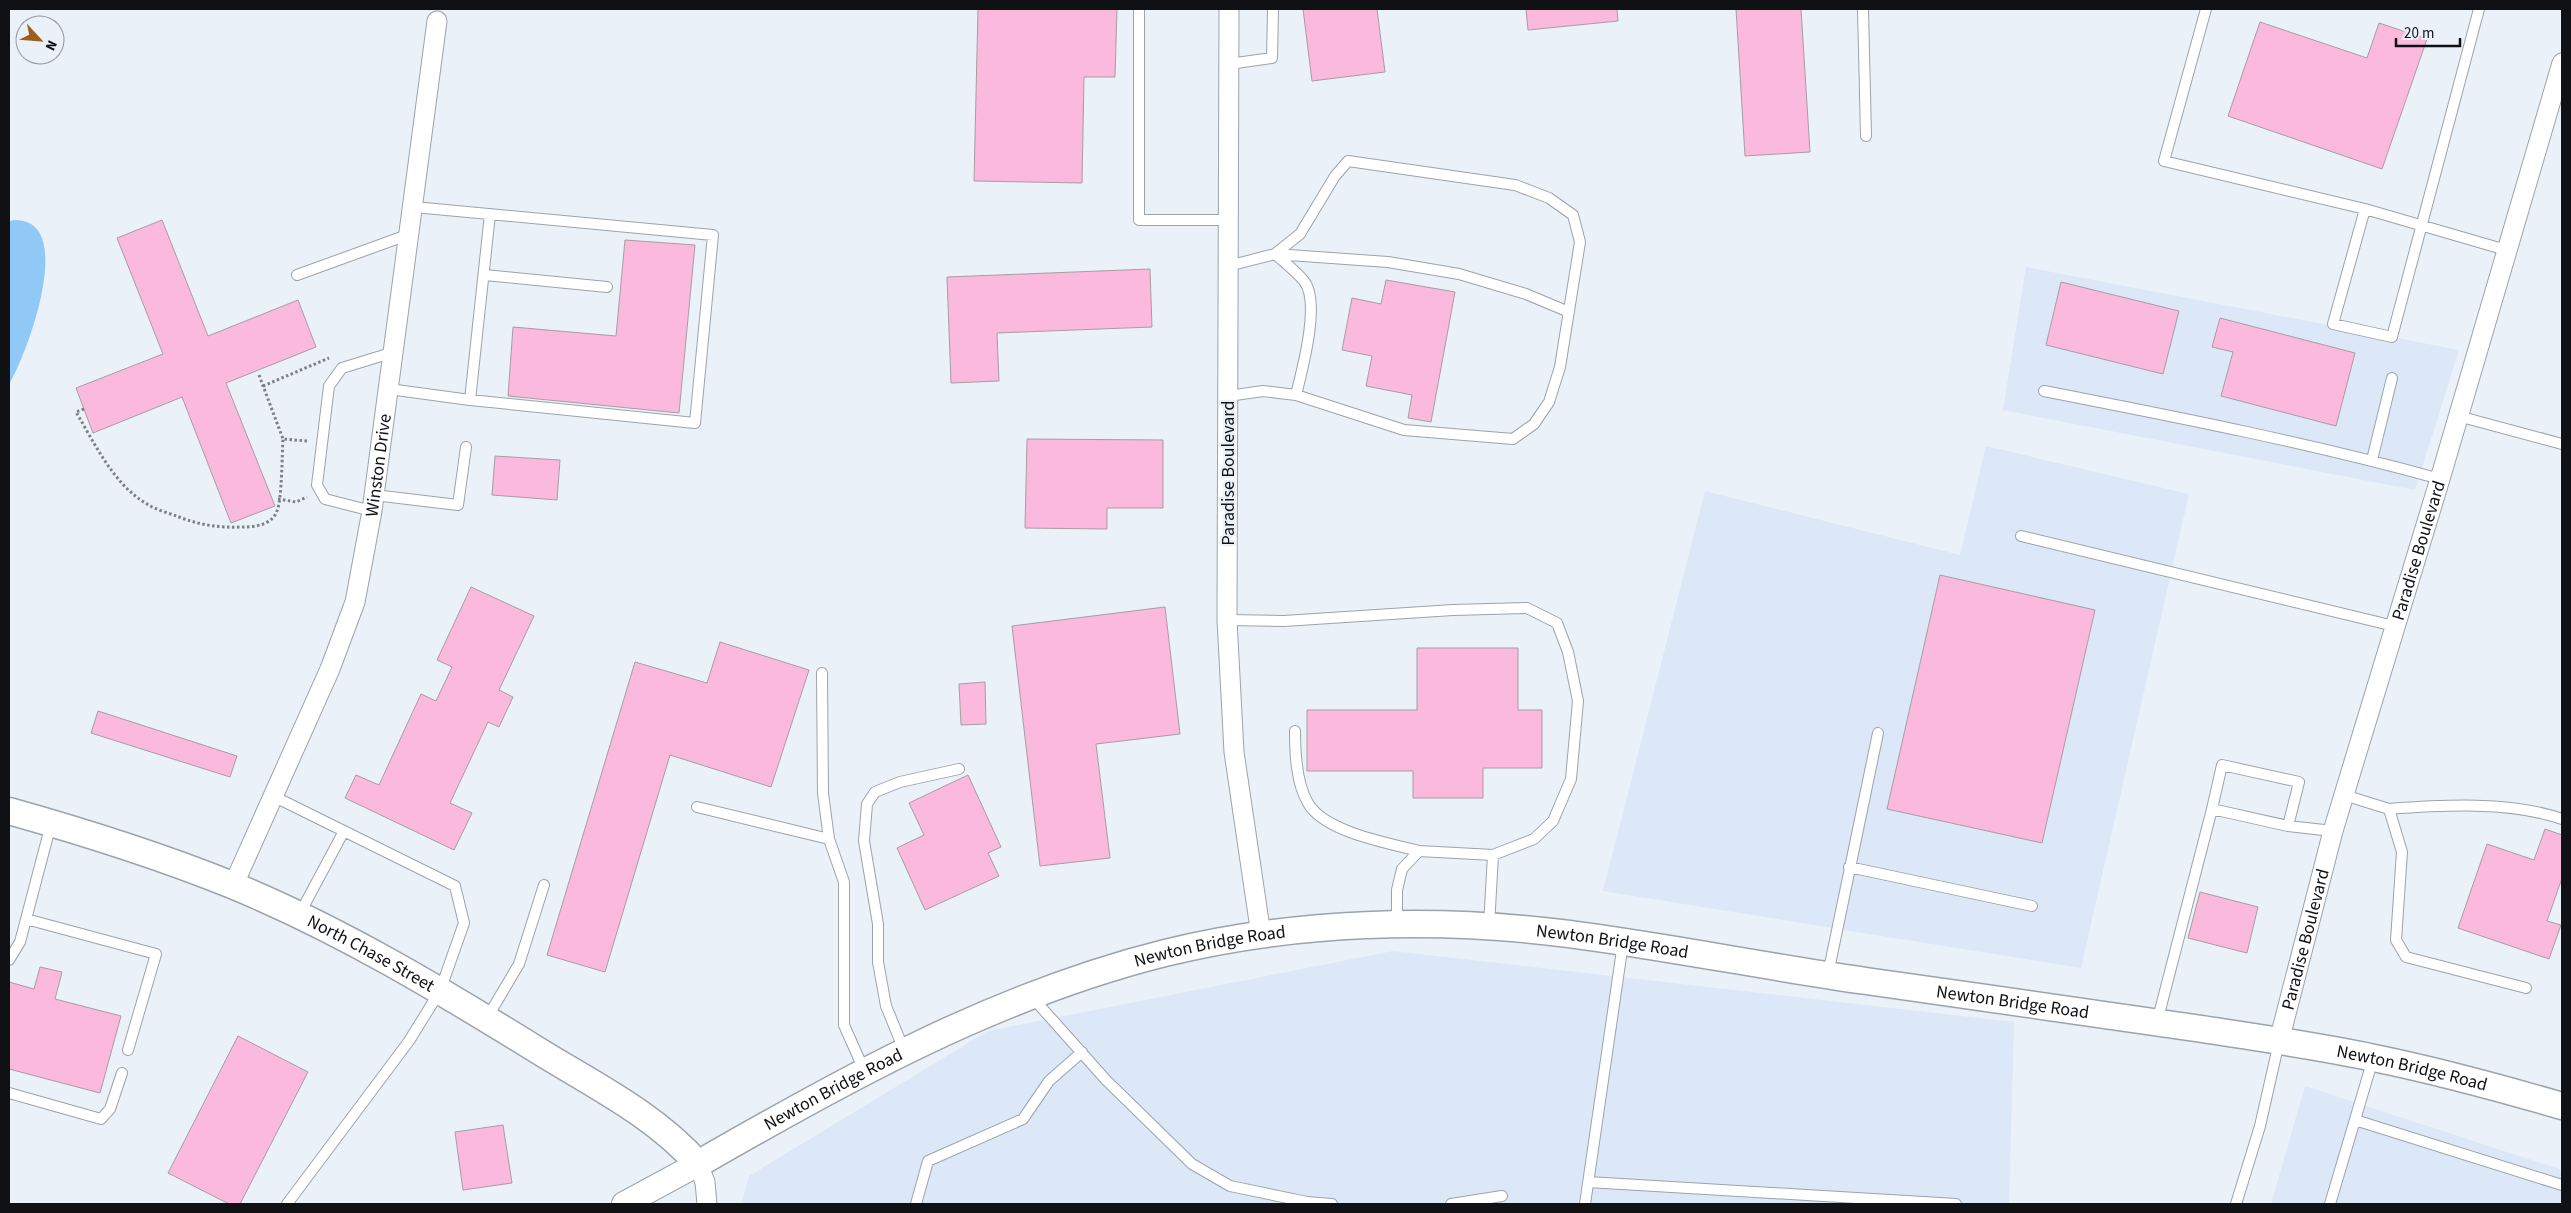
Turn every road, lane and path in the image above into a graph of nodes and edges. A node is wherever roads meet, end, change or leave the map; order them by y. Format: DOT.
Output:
graph roads {
  1 [pos="1140,9"];
  2 [pos="1229,9"];
  3 [pos="1273,9"];
  4 [pos="1863,9"];
  5 [pos="2206,9"];
  6 [pos="2479,9"];
  7 [pos="437,21"];
  8 [pos="2562,63"];
  9 [pos="1229,64"];
  10 [pos="1866,136"];
  11 [pos="414,207"];
  12 [pos="2365,209"];
  13 [pos="490,214"];
  14 [pos="1228,220"];
  15 [pos="2420,224"];
  16 [pos="410,234"];
  17 [pos="2506,250"];
  18 [pos="1275,254"];
  19 [pos="1228,266"];
  20 [pos="485,275"];
  21 [pos="298,276"];
  22 [pos="606,287"];
  23 [pos="1569,312"];
  24 [pos="394,352"];
  25 [pos="345,367"];
  26 [pos="259,375"];
  27 [pos="2392,378"];
  28 [pos="263,386"];
  29 [pos="389,389"];
  30 [pos="2044,391"];
  31 [pos="1296,395"];
  32 [pos="1228,396"];
  33 [pos="470,400"];
  34 [pos="84,409"];
  35 [pos="2458,416"];
  36 [pos="283,439"];
  37 [pos="322,442"];
  38 [pos="2562,444"];
  39 [pos="466,447"];
  40 [pos="2372,460"];
  41 [pos="2440,478"];
  42 [pos="323,495"];
  43 [pos="278,499"];
  44 [pos="373,503"];
  45 [pos="2021,536"];
  46 [pos="1227,620"];
  47 [pos="2394,626"];
  48 [pos="822,673"];
  49 [pos="1295,731"];
  50 [pos="1878,733"];
  51 [pos="960,769"];
  52 [pos="2344,795"];
  53 [pos="273,796"];
  54 [pos="697,807"];
  55 [pos="2212,809"];
  56 [pos="2389,809"];
  57 [pos="9,811"];
  58 [pos="2562,819"];
  59 [pos="52,823"];
  60 [pos="2288,826"];
  61 [pos="344,831"];
  62 [pos="2333,831"];
  63 [pos="829,839"];
  64 [pos="1419,851"];
  65 [pos="1493,855"];
  66 [pos="1849,867"];
  67 [pos="544,885"];
  68 [pos="233,886"];
  69 [pos="2032,906"];
  70 [pos="298,916"];
  71 [pos="26,919"];
  72 [pos="1398,925"];
  73 [pos="1489,927"];
  74 [pos="1261,934"];
  75 [pos="1623,942"];
  76 [pos="9,960"];
  77 [pos="1828,976"];
  78 [pos="2526,988"];
  79 [pos="440,991"];
  80 [pos="1031,995"];
  81 [pos="487,1019"];
  82 [pos="2157,1022"];
  83 [pos="2279,1041"];
  84 [pos="128,1050"];
  85 [pos="904,1050"];
  86 [pos="1082,1052"];
  87 [pos="2373,1058"];
  88 [pos="865,1071"];
  89 [pos="122,1073"];
  90 [pos="9,1092"];
  91 [pos="2562,1106"];
  92 [pos="2355,1120"];
  93 [pos="698,1164"];
  94 [pos="1588,1182"];
  95 [pos="2562,1185"];
  96 [pos="1502,1196"];
  97 [pos="287,1204"];
  98 [pos="624,1204"];
  99 [pos="707,1204"];
  100 [pos="916,1204"];
  101 [pos="1332,1204"];
  102 [pos="1451,1204"];
  103 [pos="1585,1204"];
  104 [pos="1956,1204"];
  105 [pos="2236,1204"];
  106 [pos="2330,1204"];
  1 -- 14 [label="lane"];
  2 -- 9 [label="street, Paradise Boulevard"];
  3 -- 9 [label="lane"];
  4 -- 10 [label="lane"];
  5 -- 12 [label="lane"];
  6 -- 15 [label="lane"];
  7 -- 11 [label="street, Winston Drive"];
  8 -- 17 [label="street, Paradise Boulevard"];
  9 -- 14 [label="street, Paradise Boulevard"];
  11 -- 13 [label="lane"];
  11 -- 16 [label="street, Winston Drive"];
  12 -- 15 [label="lane"];
  12 -- 15 [label="lane"];
  13 -- 20 [label="lane"];
  13 -- 33 [label="lane"];
  14 -- 19 [label="street, Paradise Boulevard"];
  15 -- 17 [label="lane"];
  16 -- 21 [label="lane"];
  16 -- 24 [label="street, Winston Drive"];
  17 -- 35 [label="street, Paradise Boulevard"];
  18 -- 19 [label="lane"];
  18 -- 23 [label="lane"];
  18 -- 23 [label="lane"];
  18 -- 31 [label="lane"];
  19 -- 32 [label="street, Paradise Boulevard"];
  20 -- 22 [label="lane"];
  20 -- 33 [label="lane"];
  23 -- 31 [label="lane"];
  24 -- 25 [label="lane"];
  24 -- 29 [label="street, Winston Drive"];
  25 -- 28 [label="path"];
  25 -- 37 [label="lane"];
  26 -- 28 [label="path"];
  27 -- 40 [label="lane"];
  28 -- 36 [label="path"];
  29 -- 33 [label="lane"];
  29 -- 44 [label="street, Winston Drive"];
  30 -- 40 [label="lane"];
  31 -- 32 [label="lane"];
  32 -- 46 [label="street, Paradise Boulevard"];
  34 -- 43 [label="path"];
  35 -- 38 [label="lane"];
  35 -- 41 [label="street, Paradise Boulevard"];
  36 -- 37 [label="path"];
  36 -- 43 [label="path"];
  37 -- 42 [label="lane"];
  39 -- 44 [label="lane"];
  40 -- 41 [label="lane"];
  41 -- 47 [label="street, Paradise Boulevard"];
  42 -- 43 [label="path"];
  42 -- 44 [label="lane"];
  44 -- 53 [label="street, Winston Drive"];
  45 -- 47 [label="lane"];
  46 -- 65 [label="lane"];
  46 -- 74 [label="street, Paradise Boulevard"];
  47 -- 52 [label="street, Paradise Boulevard"];
  48 -- 63 [label="lane"];
  49 -- 64 [label="lane"];
  50 -- 66 [label="lane"];
  51 -- 85 [label="lane"];
  52 -- 56 [label="lane"];
  52 -- 62 [label="street, Paradise Boulevard"];
  53 -- 61 [label="lane"];
  53 -- 68 [label="street, Winston Drive"];
  54 -- 63 [label="lane"];
  55 -- 60 [label="lane"];
  55 -- 60 [label="lane"];
  55 -- 82 [label="lane"];
  56 -- 58 [label="lane"];
  56 -- 78 [label="lane"];
  57 -- 59 [label="main road, North Chase Street"];
  59 -- 68 [label="main road, North Chase Street"];
  59 -- 71 [label="lane"];
  60 -- 62 [label="lane"];
  61 -- 70 [label="lane"];
  61 -- 79 [label="lane"];
  62 -- 83 [label="street, Paradise Boulevard"];
  63 -- 88 [label="lane"];
  64 -- 65 [label="lane"];
  64 -- 72 [label="lane"];
  65 -- 73 [label="lane"];
  66 -- 69 [label="lane"];
  66 -- 77 [label="lane"];
  67 -- 81 [label="lane"];
  68 -- 70 [label="main road, North Chase Street"];
  70 -- 79 [label="main road, North Chase Street"];
  71 -- 76 [label="lane"];
  71 -- 84 [label="lane"];
  72 -- 73 [label="main road, Newton Bridge Road"];
  72 -- 74 [label="main road, Newton Bridge Road"];
  73 -- 75 [label="main road, Newton Bridge Road"];
  74 -- 80 [label="main road, Newton Bridge Road"];
  75 -- 77 [label="main road, Newton Bridge Road"];
  75 -- 94 [label="lane"];
  77 -- 82 [label="main road, Newton Bridge Road"];
  79 -- 81 [label="main road, North Chase Street"];
  79 -- 97 [label="lane"];
  80 -- 85 [label="main road, Newton Bridge Road"];
  80 -- 86 [label="lane"];
  81 -- 93 [label="main road, North Chase Street"];
  82 -- 83 [label="main road, Newton Bridge Road"];
  83 -- 87 [label="main road, Newton Bridge Road"];
  83 -- 105 [label="lane"];
  85 -- 88 [label="main road, Newton Bridge Road"];
  86 -- 100 [label="lane"];
  86 -- 101 [label="lane"];
  87 -- 91 [label="main road, Newton Bridge Road"];
  87 -- 92 [label="lane"];
  88 -- 93 [label="main road, Newton Bridge Road"];
  89 -- 90 [label="lane"];
  92 -- 95 [label="lane"];
  92 -- 106 [label="lane"];
  93 -- 98 [label="street"];
  93 -- 99 [label="street"];
  94 -- 103 [label="lane"];
  94 -- 104 [label="lane"];
  96 -- 102 [label="lane"];
}
